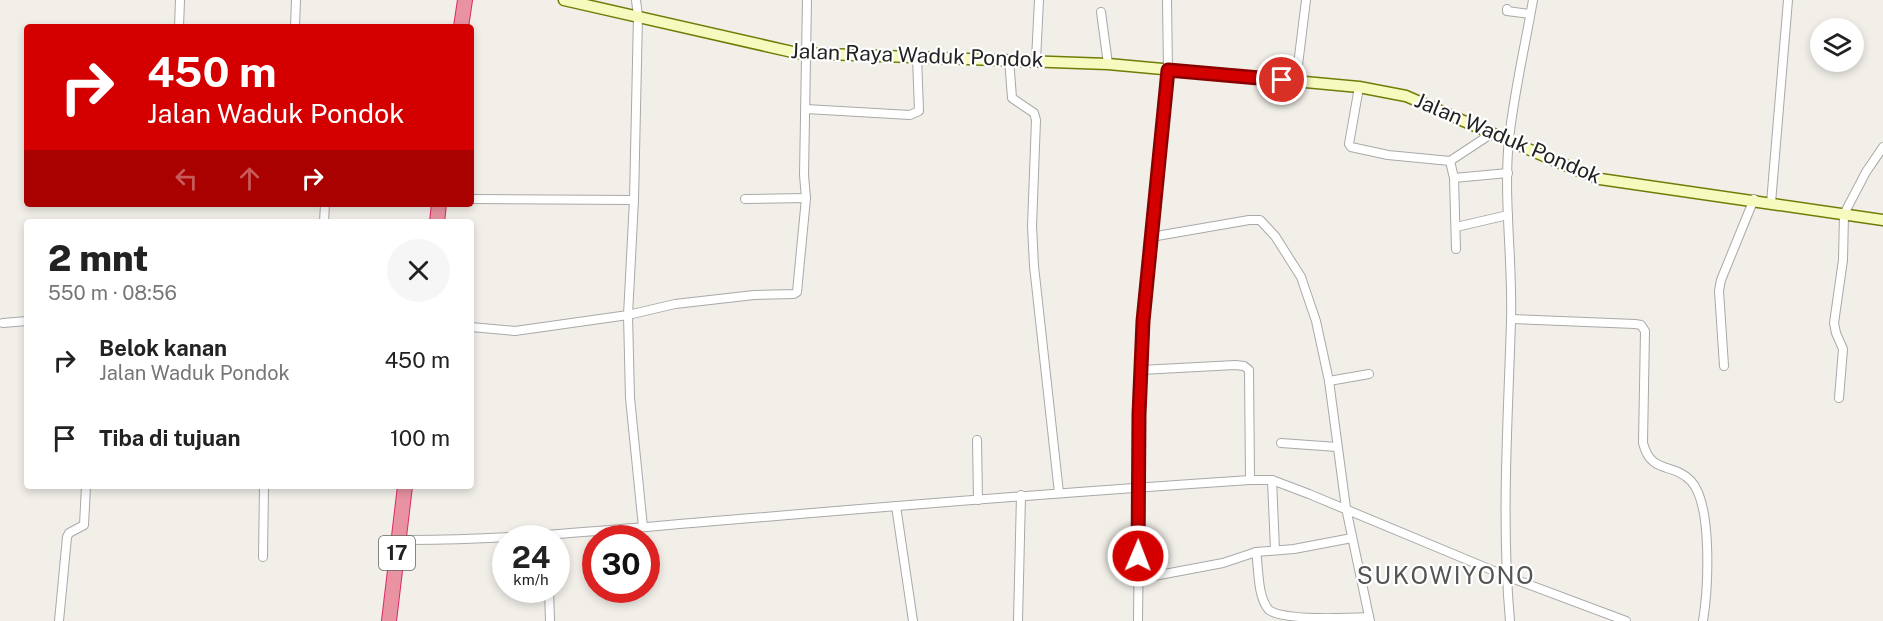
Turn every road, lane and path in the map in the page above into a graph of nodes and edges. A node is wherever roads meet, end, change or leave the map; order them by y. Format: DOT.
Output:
graph roads {
  1 [pos="180,0"];
  2 [pos="296,0"];
  3 [pos="465,0"];
  4 [pos="564,0"];
  5 [pos="636,0"];
  6 [pos="807,0"];
  7 [pos="1039,0"];
  8 [pos="1167,0"];
  9 [pos="1306,0"];
  10 [pos="1533,0"];
  11 [pos="1788,0"];
  12 [pos="1507,9"];
  13 [pos="1101,12"];
  14 [pos="1530,14"];
  15 [pos="638,16"];
  16 [pos="179,24"];
  17 [pos="295,24"];
  18 [pos="461,24"];
  19 [pos="807,54"];
  20 [pos="917,57"];
  21 [pos="1010,59"];
  22 [pos="1036,60"];
  23 [pos="1108,64"];
  24 [pos="1168,70"];
  25 [pos="1296,81"];
  26 [pos="1359,87"];
  27 [pos="806,109"];
  28 [pos="1491,134"];
  29 [pos="1509,140"];
  30 [pos="1883,147"];
  31 [pos="1450,161"];
  32 [pos="1508,173"];
  33 [pos="1454,178"];
  34 [pos="806,198"];
  35 [pos="474,199"];
  36 [pos="745,199"];
  37 [pos="634,200"];
  38 [pos="1754,200"];
  39 [pos="1771,203"];
  40 [pos="1844,214"];
  41 [pos="1508,215"];
  42 [pos="1883,220"];
  43 [pos="1456,227"];
  44 [pos="1151,237"];
  45 [pos="1456,249"];
  46 [pos="628,315"];
  47 [pos="1511,319"];
  48 [pos="24,321"];
  49 [pos="3,323"];
  50 [pos="474,327"];
  51 [pos="1724,366"];
  52 [pos="1141,370"];
  53 [pos="1369,374"];
  54 [pos="1329,381"];
  55 [pos="1839,398"];
  56 [pos="977,440"];
  57 [pos="1281,443"];
  58 [pos="1337,447"];
  59 [pos="1250,480"];
  60 [pos="1272,480"];
  61 [pos="1139,488"];
  62 [pos="86,489"];
  63 [pos="264,489"];
  64 [pos="405,489"];
  65 [pos="1059,493"];
  66 [pos="1021,495"];
  67 [pos="978,500"];
  68 [pos="896,506"];
  69 [pos="1346,508"];
  70 [pos="642,525"];
  71 [pos="655,525"];
  72 [pos="492,538"];
  73 [pos="1352,538"];
  74 [pos="399,540"];
  75 [pos="1275,550"];
  76 [pos="1256,552"];
  77 [pos="263,557"];
  78 [pos="1506,576"];
  79 [pos="1138,579"];
  80 [pos="549,603"];
  81 [pos="1370,619"];
  82 [pos="1299,620"];
  83 [pos="59,621"];
  84 [pos="389,621"];
  85 [pos="550,621"];
  86 [pos="913,621"];
  87 [pos="1018,621"];
  88 [pos="1138,621"];
  89 [pos="1510,621"];
  90 [pos="1626,621"];
  91 [pos="1703,621"];
  1 -- 16 [label="street"];
  2 -- 17 [label="street"];
  3 -- 18 [label="highway"];
  4 -- 15 [label="street, Jalan Raya Waduk Pondok"];
  5 -- 15 [label="street"];
  6 -- 19 [label="street"];
  7 -- 22 [label="street"];
  8 -- 24 [label="street"];
  9 -- 25 [label="street"];
  10 -- 14 [label="street"];
  11 -- 39 [label="street"];
  12 -- 14 [label="street"];
  13 -- 23 [label="street"];
  14 -- 29 [label="street"];
  15 -- 19 [label="street, Jalan Raya Waduk Pondok"];
  15 -- 37 [label="street"];
  19 -- 20 [label="street, Jalan Raya Waduk Pondok"];
  19 -- 27 [label="street"];
  20 -- 21 [label="street, Jalan Raya Waduk Pondok"];
  20 -- 27 [label="street"];
  21 -- 22 [label="street, Jalan Raya Waduk Pondok"];
  21 -- 65 [label="street"];
  22 -- 23 [label="street, Jalan Raya Waduk Pondok"];
  23 -- 24 [label="street, Jalan Raya Waduk Pondok"];
  24 -- 25 [label="street, Jalan Waduk Pondok"];
  24 -- 44 [label="street"];
  25 -- 26 [label="street, Jalan Waduk Pondok"];
  26 -- 28 [label="street, Jalan Waduk Pondok"];
  26 -- 31 [label="street"];
  27 -- 34 [label="street"];
  28 -- 29 [label="street, Jalan Waduk Pondok"];
  28 -- 31 [label="street"];
  29 -- 32 [label="street"];
  29 -- 38 [label="street, Jalan Waduk Pondok"];
  30 -- 40 [label="street"];
  31 -- 33 [label="street"];
  32 -- 33 [label="street"];
  32 -- 41 [label="street"];
  33 -- 43 [label="street"];
  34 -- 36 [label="street"];
  34 -- 46 [label="street"];
  35 -- 37 [label="street"];
  37 -- 46 [label="street"];
  38 -- 39 [label="street, Jalan Waduk Pondok"];
  38 -- 51 [label="street"];
  39 -- 40 [label="street, Jalan Waduk Pondok"];
  40 -- 42 [label="street, Jalan Waduk Pondok"];
  40 -- 55 [label="street"];
  41 -- 43 [label="street"];
  41 -- 47 [label="street"];
  43 -- 45 [label="street"];
  44 -- 52 [label="street"];
  44 -- 54 [label="street"];
  46 -- 50 [label="street"];
  46 -- 70 [label="street"];
  47 -- 78 [label="street"];
  47 -- 91 [label="street"];
  48 -- 49 [label="street"];
  52 -- 59 [label="street"];
  52 -- 61 [label="street"];
  53 -- 54 [label="street"];
  54 -- 58 [label="street"];
  56 -- 67 [label="street"];
  57 -- 58 [label="street"];
  58 -- 69 [label="street"];
  59 -- 60 [label="street"];
  59 -- 61 [label="street"];
  60 -- 69 [label="street"];
  60 -- 75 [label="street"];
  61 -- 65 [label="street"];
  61 -- 79 [label="street"];
  62 -- 83 [label="street"];
  63 -- 77 [label="street"];
  64 -- 74 [label="highway, 17"];
  65 -- 66 [label="street"];
  66 -- 67 [label="street"];
  66 -- 87 [label="street"];
  67 -- 68 [label="street"];
  68 -- 71 [label="street"];
  68 -- 86 [label="street"];
  69 -- 73 [label="street"];
  69 -- 78 [label="street"];
  72 -- 74 [label="street"];
  73 -- 75 [label="street"];
  73 -- 81 [label="street"];
  74 -- 84 [label="highway, 17"];
  75 -- 76 [label="street"];
  76 -- 79 [label="street"];
  76 -- 82 [label="street"];
  78 -- 89 [label="street"];
  78 -- 90 [label="street"];
  79 -- 88 [label="street"];
  80 -- 85 [label="street"];
  81 -- 82 [label="street"];
}
